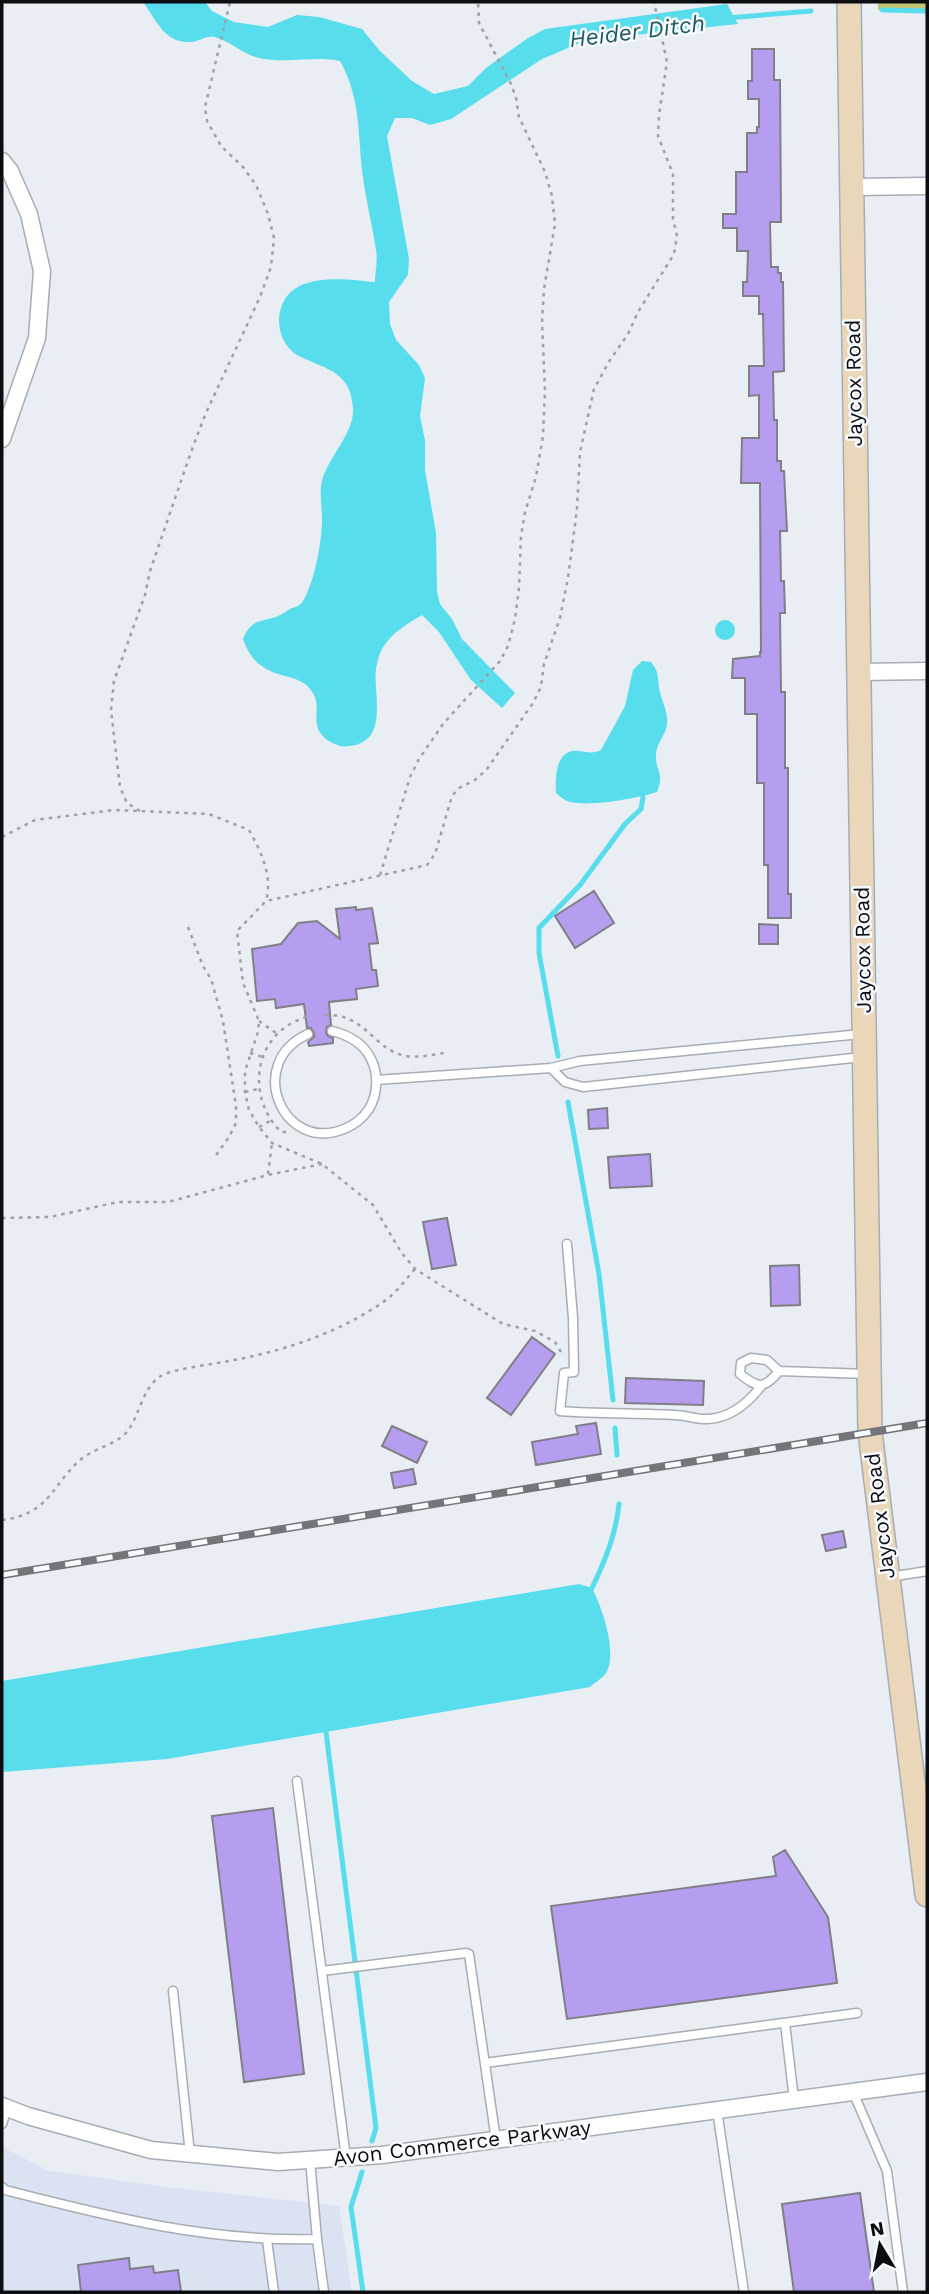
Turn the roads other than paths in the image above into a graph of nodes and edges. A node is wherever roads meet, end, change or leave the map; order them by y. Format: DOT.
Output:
graph roads {
  1 [pos="849,2"];
  2 [pos="2,161"];
  3 [pos="927,186"];
  4 [pos="852,187"];
  5 [pos="2,439"];
  6 [pos="927,671"];
  7 [pos="859,672"];
  8 [pos="332,1031"];
  9 [pos="307,1034"];
  10 [pos="864,1034"];
  11 [pos="865,1057"];
  12 [pos="551,1068"];
  13 [pos="376,1080"];
  14 [pos="567,1244"];
  15 [pos="779,1371"];
  16 [pos="868,1374"];
  17 [pos="762,1385"];
  18 [pos="927,1571"];
  19 [pos="887,1577"];
  20 [pos="297,1781"];
  21 [pos="927,1895"];
  22 [pos="322,1971"];
  23 [pos="173,1991"];
  24 [pos="857,2013"];
  25 [pos="785,2023"];
  26 [pos="485,2063"];
  27 [pos="927,2082"];
  28 [pos="853,2092"];
  29 [pos="793,2100"];
  30 [pos="717,2110"];
  31 [pos="3,2113"];
  32 [pos="496,2140"];
  33 [pos="190,2154"];
  34 [pos="346,2158"];
  35 [pos="310,2160"];
  36 [pos="2,2186"];
  37 [pos="267,2239"];
  38 [pos="317,2239"];
  39 [pos="274,2292"];
  40 [pos="324,2292"];
  41 [pos="744,2292"];
  42 [pos="903,2292"];
  1 -- 4 [label="street, Jaycox Road"];
  2 -- 5 [label="street"];
  3 -- 4 [label="street"];
  4 -- 7 [label="street, Jaycox Road"];
  6 -- 7 [label="street"];
  7 -- 10 [label="street, Jaycox Road"];
  8 -- 13 [label="lane"];
  9 -- 13 [label="lane"];
  10 -- 11 [label="street, Jaycox Road"];
  10 -- 12 [label="lane"];
  11 -- 12 [label="lane"];
  11 -- 16 [label="street, Jaycox Road"];
  12 -- 13 [label="lane"];
  14 -- 17 [label="lane"];
  15 -- 16 [label="lane"];
  15 -- 17 [label="lane"];
  15 -- 17 [label="lane"];
  16 -- 19 [label="street, Jaycox Road"];
  18 -- 19 [label="lane"];
  19 -- 21 [label="street, Jaycox Road"];
  20 -- 22 [label="lane"];
  22 -- 26 [label="lane"];
  22 -- 34 [label="lane"];
  23 -- 33 [label="lane"];
  24 -- 25 [label="lane"];
  25 -- 26 [label="lane"];
  25 -- 29 [label="lane"];
  26 -- 32 [label="lane"];
  27 -- 28 [label="street, Avon Commerce Parkway"];
  28 -- 29 [label="street, Avon Commerce Parkway"];
  28 -- 42 [label="lane"];
  29 -- 30 [label="street, Avon Commerce Parkway"];
  30 -- 32 [label="street, Avon Commerce Parkway"];
  30 -- 41 [label="lane"];
  31 -- 33 [label="street, Avon Commerce Parkway"];
  32 -- 34 [label="street, Avon Commerce Parkway"];
  33 -- 35 [label="street, Avon Commerce Parkway"];
  34 -- 35 [label="street, Avon Commerce Parkway"];
  35 -- 38 [label="lane"];
  36 -- 37 [label="lane"];
  37 -- 38 [label="lane"];
  37 -- 39 [label="lane"];
  38 -- 40 [label="lane"];
}
